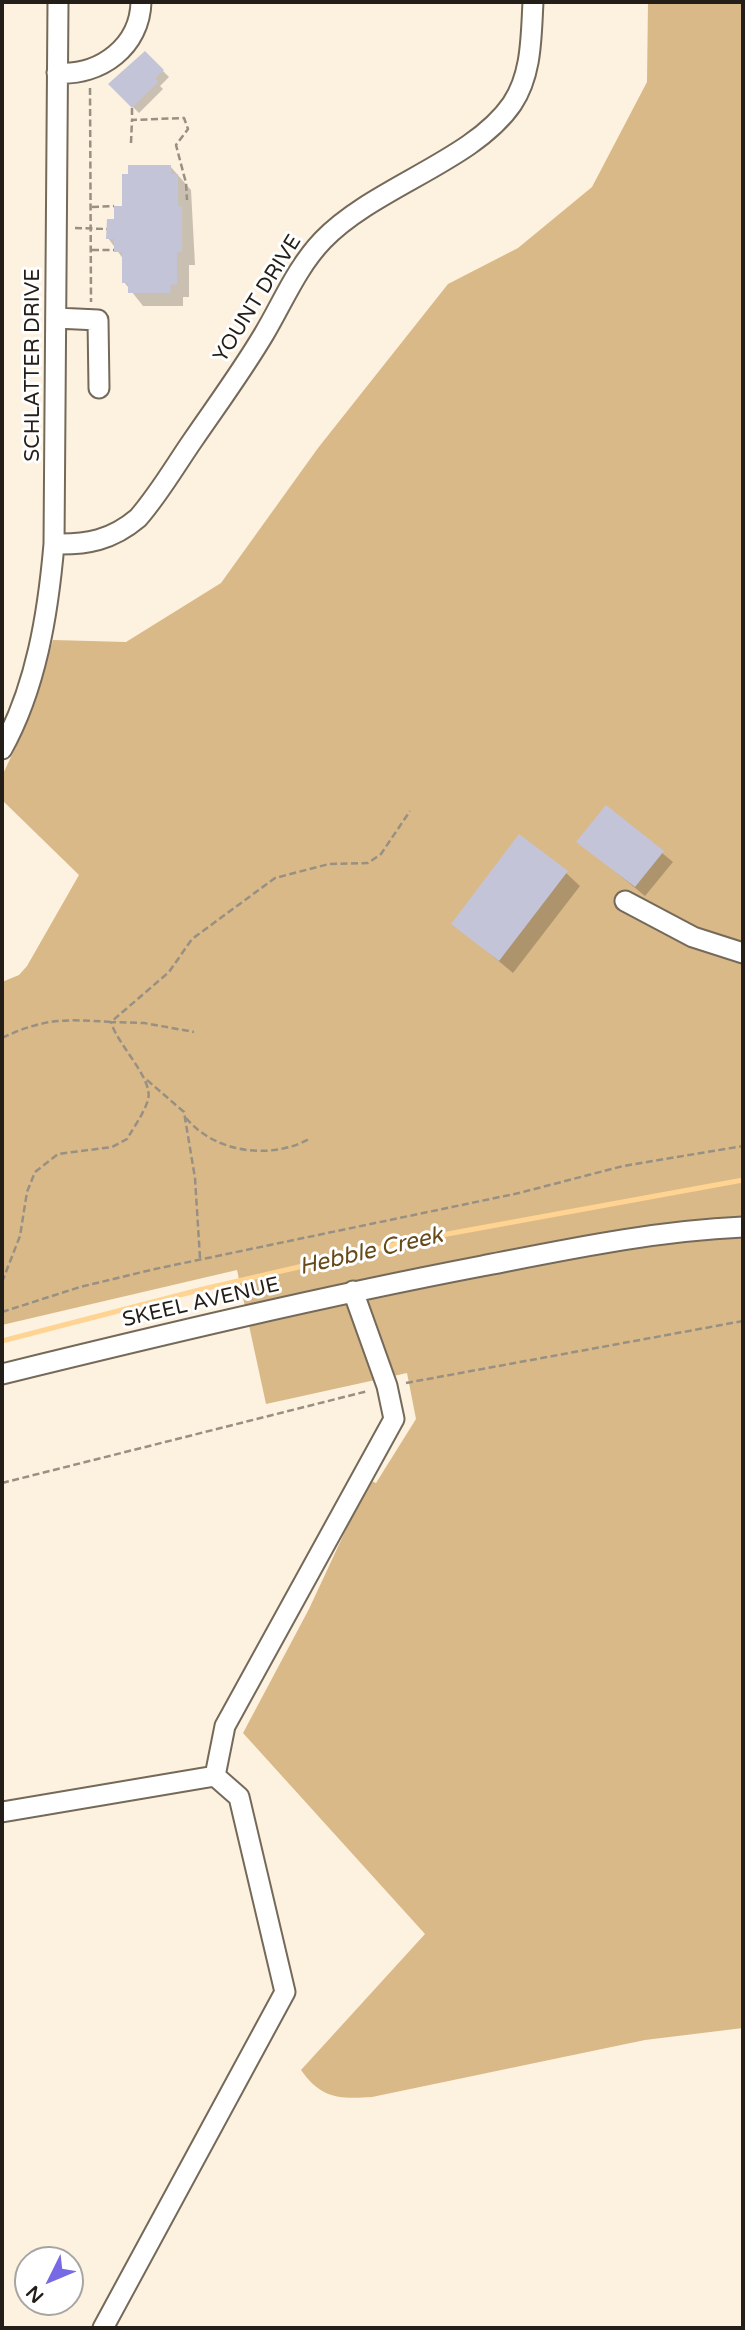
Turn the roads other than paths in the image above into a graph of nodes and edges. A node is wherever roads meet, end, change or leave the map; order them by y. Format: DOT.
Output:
graph roads {
  1 [pos="58,2"];
  2 [pos="141,2"];
  3 [pos="533,2"];
  4 [pos="57,73"];
  5 [pos="56,318"];
  6 [pos="99,388"];
  7 [pos="54,544"];
  8 [pos="9,723"];
  9 [pos="2,749"];
  10 [pos="625,901"];
  11 [pos="743,953"];
  12 [pos="743,1227"];
  13 [pos="353,1291"];
  14 [pos="2,1374"];
  15 [pos="215,1776"];
  16 [pos="2,1812"];
  17 [pos="103,2328"];
  1 -- 4 [label="street, SCHLATTER DRIVE"];
  2 -- 4 [label="street"];
  3 -- 7 [label="street, YOUNT DRIVE"];
  4 -- 5 [label="street, SCHLATTER DRIVE"];
  5 -- 6 [label="street"];
  5 -- 7 [label="street, SCHLATTER DRIVE"];
  7 -- 8 [label="street, SCHLATTER DRIVE"];
  8 -- 9 [label="street, SCHLATTER DRIVE"];
  10 -- 11 [label="street"];
  12 -- 13 [label="street, SKEEL AVENUE"];
  13 -- 14 [label="street, SKEEL AVENUE"];
  13 -- 15 [label="street"];
  15 -- 16 [label="street"];
  15 -- 17 [label="street"];
}
